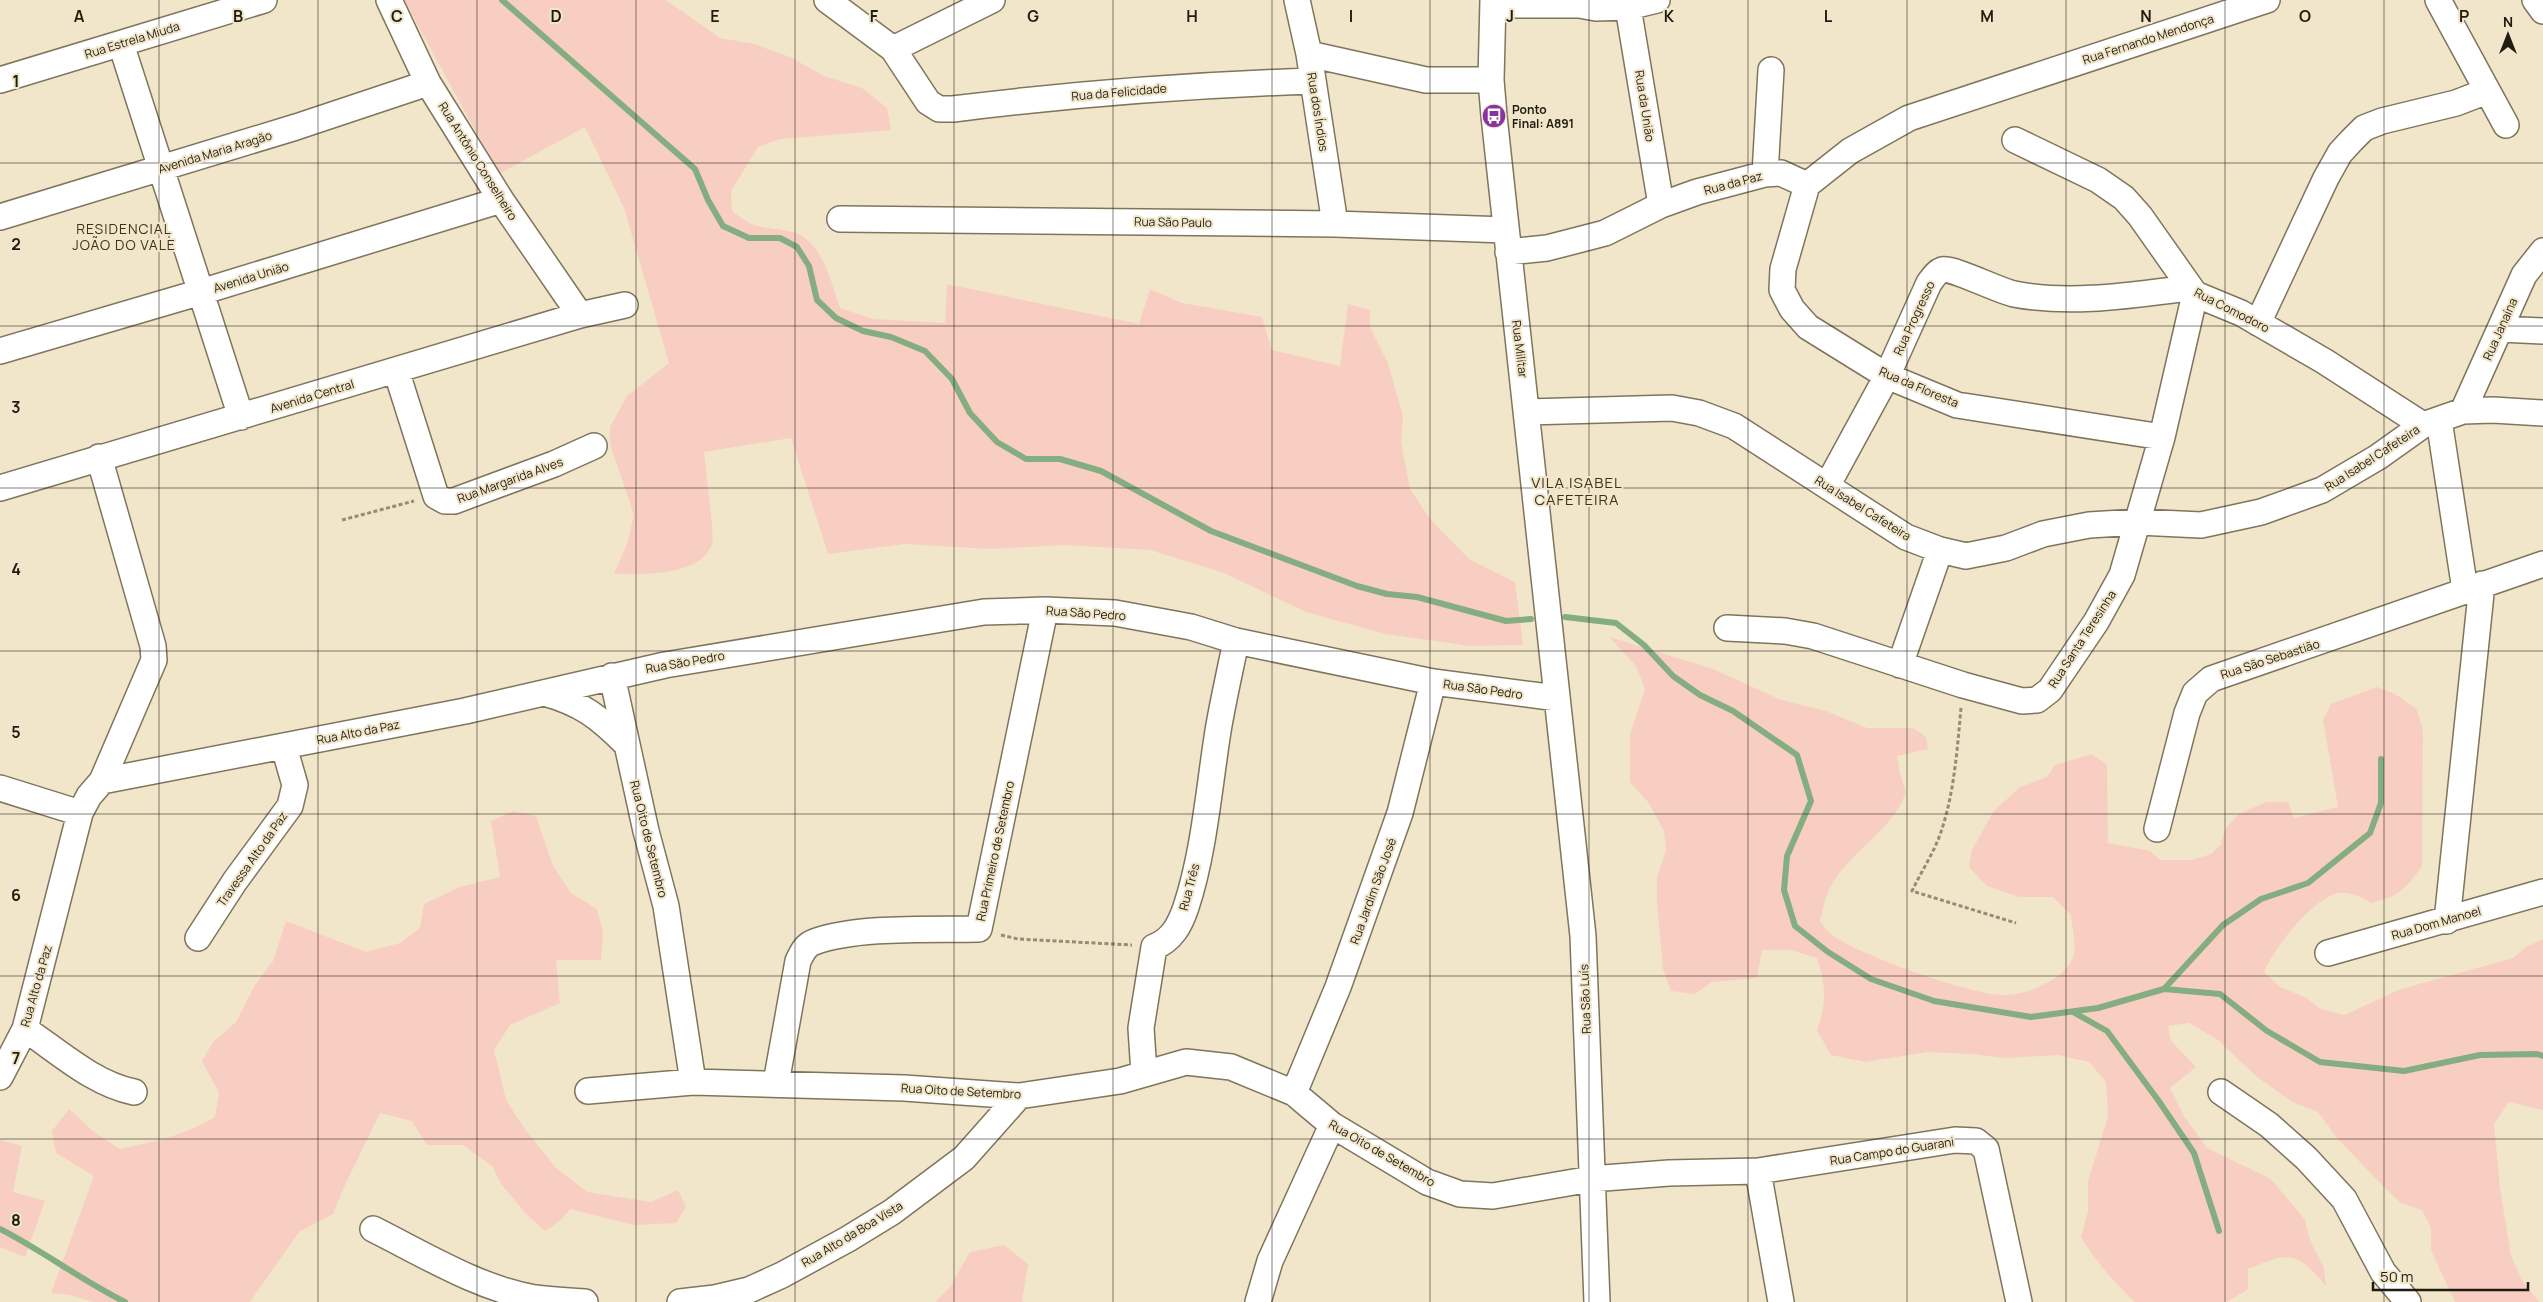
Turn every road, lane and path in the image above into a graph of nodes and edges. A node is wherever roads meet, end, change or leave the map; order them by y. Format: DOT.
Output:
graph roads {
  1 [pos="264,0"];
  2 [pos="388,0"];
  3 [pos="827,0"];
  4 [pos="992,0"];
  5 [pos="1297,0"];
  6 [pos="1657,0"];
  7 [pos="2267,0"];
  8 [pos="2438,0"];
  9 [pos="2536,0"];
  10 [pos="1493,2"];
  11 [pos="1579,2"];
  12 [pos="1628,7"];
  13 [pos="2543,12"];
  14 [pos="121,44"];
  15 [pos="893,49"];
  16 [pos="1309,54"];
  17 [pos="1771,70"];
  18 [pos="0,80"];
  19 [pos="1491,80"];
  20 [pos="1313,81"];
  21 [pos="428,83"];
  22 [pos="2488,91"];
  23 [pos="2506,125"];
  24 [pos="2015,140"];
  25 [pos="161,168"];
  26 [pos="1765,174"];
  27 [pos="1806,186"];
  28 [pos="501,200"];
  29 [pos="1661,205"];
  30 [pos="0,217"];
  31 [pos="840,219"];
  32 [pos="1335,224"];
  33 [pos="1507,241"];
  34 [pos="2543,251"];
  35 [pos="2192,291"];
  36 [pos="201,292"];
  37 [pos="624,305"];
  38 [pos="580,315"];
  39 [pos="2258,323"];
  40 [pos="2500,329"];
  41 [pos="2543,331"];
  42 [pos="0,351"];
  43 [pos="396,370"];
  44 [pos="1887,376"];
  45 [pos="2463,411"];
  46 [pos="1527,412"];
  47 [pos="2543,413"];
  48 [pos="241,417"];
  49 [pos="2431,422"];
  50 [pos="2162,437"];
  51 [pos="594,446"];
  52 [pos="99,457"];
  53 [pos="1827,486"];
  54 [pos="0,488"];
  55 [pos="436,496"];
  56 [pos="342,520"];
  57 [pos="2138,522"];
  58 [pos="1940,550"];
  59 [pos="2543,564"];
  60 [pos="2474,587"];
  61 [pos="1045,610"];
  62 [pos="1727,628"];
  63 [pos="1236,642"];
  64 [pos="1900,664"];
  65 [pos="612,676"];
  66 [pos="1433,682"];
  67 [pos="583,683"];
  68 [pos="1963,685"];
  69 [pos="544,693"];
  70 [pos="1557,698"];
  71 [pos="584,708"];
  72 [pos="626,744"];
  73 [pos="284,747"];
  74 [pos="102,781"];
  75 [pos="0,788"];
  76 [pos="80,813"];
  77 [pos="2157,830"];
  78 [pos="2543,892"];
  79 [pos="2447,921"];
  80 [pos="2016,923"];
  81 [pos="979,929"];
  82 [pos="198,938"];
  83 [pos="1154,947"];
  84 [pos="2328,953"];
  85 [pos="25,1030"];
  86 [pos="1144,1074"];
  87 [pos="0,1077"];
  88 [pos="693,1082"];
  89 [pos="776,1083"];
  90 [pos="588,1091"];
  91 [pos="134,1092"];
  92 [pos="2221,1092"];
  93 [pos="1294,1093"];
  94 [pos="1018,1096"];
  95 [pos="1332,1125"];
  96 [pos="1758,1171"];
  97 [pos="1591,1179"];
  98 [pos="373,1229"];
  99 [pos="532,1300"];
  100 [pos="585,1302"];
  101 [pos="680,1302"];
  102 [pos="1258,1302"];
  103 [pos="1597,1302"];
  104 [pos="1781,1302"];
  105 [pos="2019,1302"];
  106 [pos="2408,1302"];
  1 -- 14 [label="street, Rua Estrela Miuda"];
  2 -- 21 [label="street, Rua Antônio Conselheiro"];
  3 -- 15 [label="street"];
  4 -- 15 [label="street"];
  5 -- 16 [label="street, Rua dos Índios"];
  6 -- 12 [label="street"];
  7 -- 27 [label="street, Rua Fernando Mendonça"];
  8 -- 22 [label="street"];
  9 -- 13 [label="street"];
  10 -- 11 [label="street"];
  10 -- 19 [label="street, Rua Militar"];
  11 -- 12 [label="street"];
  12 -- 29 [label="street, Rua da União"];
  14 -- 18 [label="street, Rua Estrela Miuda"];
  14 -- 25 [label="street"];
  15 -- 20 [label="street, Rua da Felicidade"];
  16 -- 19 [label="street"];
  16 -- 20 [label="street, Rua dos Índios"];
  17 -- 26 [label="street"];
  19 -- 33 [label="street, Rua Militar"];
  20 -- 32 [label="street, Rua dos Índios"];
  21 -- 25 [label="street, Avenida Maria Aragão"];
  21 -- 28 [label="street, Rua Antônio Conselheiro"];
  22 -- 23 [label="street"];
  22 -- 39 [label="street"];
  24 -- 35 [label="street, Rua Comodoro"];
  25 -- 30 [label="street, Avenida Maria Aragão"];
  25 -- 36 [label="street"];
  26 -- 27 [label="street, Rua da Paz"];
  26 -- 29 [label="street, Rua da Paz"];
  27 -- 44 [label="street, Rua da Floresta"];
  28 -- 36 [label="street, Avenida União"];
  28 -- 38 [label="street, Rua Antônio Conselheiro"];
  29 -- 33 [label="street, Rua da Paz"];
  31 -- 32 [label="street, Rua São Paulo"];
  32 -- 33 [label="street, Rua São Paulo"];
  33 -- 46 [label="street, Rua Militar"];
  34 -- 40 [label="street, Rua Janaína"];
  35 -- 39 [label="street, Rua Comodoro"];
  35 -- 44 [label="street, Rua Progresso"];
  35 -- 50 [label="street, Rua Santa Teresinha"];
  36 -- 42 [label="street, Avenida União"];
  36 -- 48 [label="street"];
  37 -- 38 [label="street, Avenida Central"];
  38 -- 43 [label="street, Avenida Central"];
  39 -- 49 [label="street, Rua Comodoro"];
  40 -- 41 [label="street"];
  40 -- 45 [label="street, Rua Janaína"];
  43 -- 48 [label="street, Avenida Central"];
  43 -- 55 [label="street"];
  44 -- 50 [label="street, Rua da Floresta"];
  44 -- 53 [label="street, Rua Progresso"];
  45 -- 47 [label="street, Rua Isabel Cafeteira"];
  45 -- 49 [label="street, Rua Isabel Cafeteira"];
  46 -- 53 [label="street, Rua Isabel Cafeteira"];
  46 -- 70 [label="street, Rua Militar"];
  48 -- 52 [label="street, Avenida Central"];
  49 -- 57 [label="street, Rua Isabel Cafeteira"];
  49 -- 60 [label="street"];
  50 -- 57 [label="street, Rua Santa Teresinha"];
  51 -- 55 [label="street, Rua Margarida Alves"];
  52 -- 54 [label="street, Avenida Central"];
  52 -- 74 [label="street, Rua Alto da Paz"];
  53 -- 58 [label="street, Rua Isabel Cafeteira"];
  55 -- 56 [label="path"];
  57 -- 58 [label="street, Rua Isabel Cafeteira"];
  57 -- 68 [label="street, Rua Santa Teresinha"];
  58 -- 64 [label="street"];
  59 -- 60 [label="street, Rua São Sebastião"];
  60 -- 77 [label="street, Rua São Sebastião"];
  60 -- 79 [label="street"];
  61 -- 63 [label="street, Rua São Pedro"];
  61 -- 65 [label="street, Rua São Pedro"];
  61 -- 81 [label="street, Rua Primeiro de Setembro"];
  62 -- 64 [label="street, Rua Santa Teresinha"];
  63 -- 66 [label="street, Rua São Pedro"];
  63 -- 83 [label="street, Rua Três"];
  64 -- 68 [label="street, Rua Santa Teresinha"];
  65 -- 67 [label="street, Rua Alto da Paz"];
  65 -- 72 [label="street, Rua Oito de Setembro"];
  66 -- 70 [label="street, Rua São Pedro"];
  66 -- 93 [label="street, Rua Jardim São José"];
  67 -- 69 [label="street, Rua Alto da Paz"];
  67 -- 71 [label="street"];
  68 -- 80 [label="path"];
  69 -- 71 [label="street"];
  69 -- 73 [label="street, Rua Alto da Paz"];
  70 -- 97 [label="street, Rua São Luís"];
  71 -- 72 [label="street"];
  72 -- 88 [label="street, Rua Oito de Setembro"];
  73 -- 74 [label="street, Rua Alto da Paz"];
  73 -- 82 [label="street, Travessa Alto da Paz"];
  74 -- 76 [label="street, Rua Alto da Paz"];
  75 -- 76 [label="street"];
  76 -- 85 [label="street, Rua Alto da Paz"];
  78 -- 79 [label="street, Rua Dom Manoel"];
  79 -- 84 [label="street, Rua Dom Manoel"];
  81 -- 83 [label="path"];
  81 -- 89 [label="street, Rua Primeiro de Setembro"];
  83 -- 86 [label="street"];
  85 -- 87 [label="street, Rua Alto da Paz"];
  85 -- 91 [label="street"];
  86 -- 93 [label="street, Rua Oito de Setembro"];
  86 -- 94 [label="street, Rua Oito de Setembro"];
  88 -- 89 [label="street, Rua Oito de Setembro"];
  88 -- 90 [label="street, Rua Oito de Setembro"];
  89 -- 94 [label="street, Rua Oito de Setembro"];
  92 -- 106 [label="street"];
  93 -- 95 [label="street, Rua Oito de Setembro"];
  94 -- 101 [label="street, Rua Alto da Boa Vista"];
  95 -- 97 [label="street, Rua Oito de Setembro"];
  95 -- 102 [label="street"];
  96 -- 97 [label="street, Rua Oito de Setembro"];
  96 -- 104 [label="street"];
  96 -- 105 [label="street, Rua Campo do Guarani"];
  97 -- 103 [label="street, Rua São Luís"];
  98 -- 99 [label="street"];
  99 -- 100 [label="street"];
}
